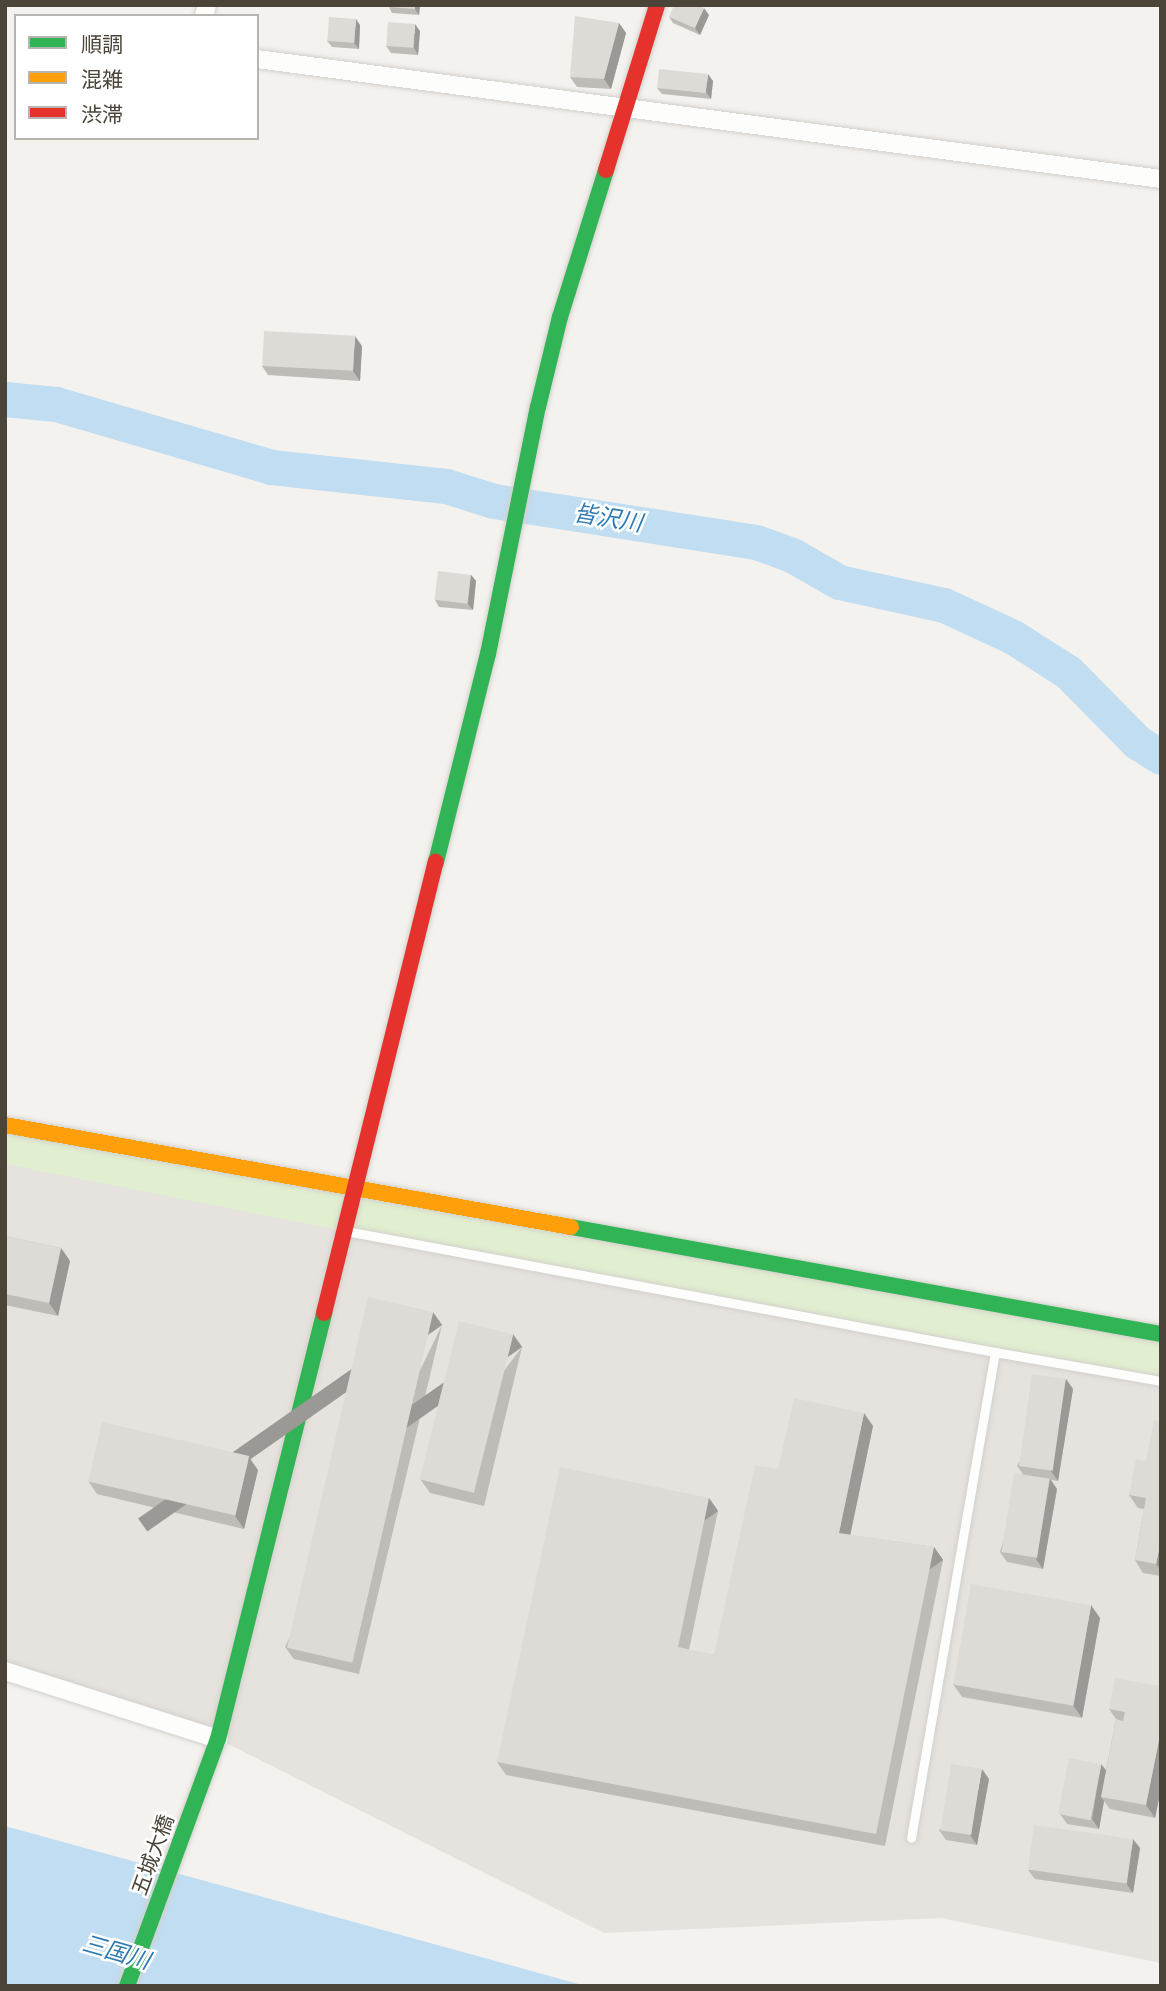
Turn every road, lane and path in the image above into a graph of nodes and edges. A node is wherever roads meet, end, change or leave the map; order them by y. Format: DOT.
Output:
graph roads {
  1 [pos="657,5"];
  2 [pos="259,60"];
  3 [pos="626,106"];
  4 [pos="1161,179"];
  5 [pos="5,1125"];
  6 [pos="355,1188"];
  7 [pos="344,1231"];
  8 [pos="1161,1334"];
  9 [pos="995,1352"];
  10 [pos="1161,1381"];
  11 [pos="5,1671"];
  12 [pos="218,1739"];
  13 [pos="911,1838"];
  14 [pos="127,1986"];
  1 -- 3 [label="street, 五城大橋"];
  2 -- 3 [label="street"];
  3 -- 4 [label="street"];
  3 -- 6 [label="street, 五城大橋"];
  5 -- 6 [label="street"];
  6 -- 7 [label="street, 五城大橋"];
  6 -- 8 [label="street"];
  7 -- 9 [label="lane"];
  7 -- 12 [label="street, 五城大橋"];
  9 -- 10 [label="lane"];
  9 -- 13 [label="lane"];
  11 -- 12 [label="street"];
  12 -- 14 [label="street, 五城大橋"];
}
